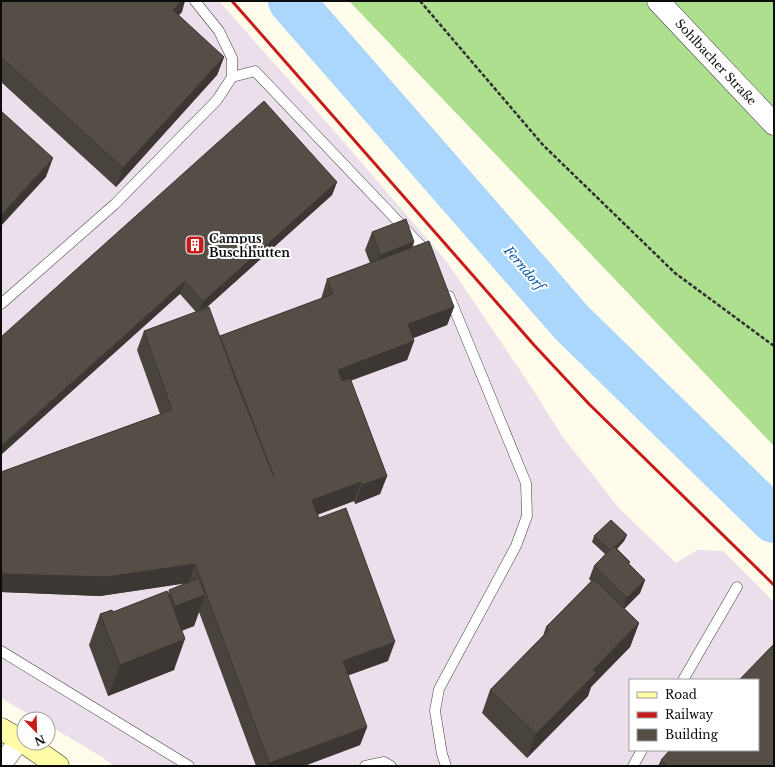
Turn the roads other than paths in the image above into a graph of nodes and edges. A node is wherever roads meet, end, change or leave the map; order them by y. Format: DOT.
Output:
graph roads {
  1 [pos="195,1"];
  2 [pos="658,1"];
  3 [pos="232,77"];
  4 [pos="774,124"];
  5 [pos="434,259"];
  6 [pos="446,289"];
  7 [pos="1,304"];
  8 [pos="737,587"];
  9 [pos="1,651"];
  10 [pos="684,679"];
  11 [pos="1,729"];
  12 [pos="16,738"];
  13 [pos="16,749"];
  14 [pos="36,751"];
  15 [pos="641,751"];
  16 [pos="1,765"];
  17 [pos="58,766"];
  18 [pos="189,766"];
  19 [pos="365,766"];
  20 [pos="391,766"];
  21 [pos="446,766"];
  22 [pos="633,766"];
  1 -- 3 [label="lane"];
  2 -- 4 [label="street, Sohlbacher Straße"];
  3 -- 5 [label="lane"];
  3 -- 7 [label="lane"];
  6 -- 21 [label="lane"];
  8 -- 10 [label="lane"];
  9 -- 18 [label="lane"];
  11 -- 12 [label="main road"];
  13 -- 16 [label="street"];
  14 -- 17 [label="main road"];
  15 -- 22 [label="lane"];
  19 -- 20 [label="lane"];
}
